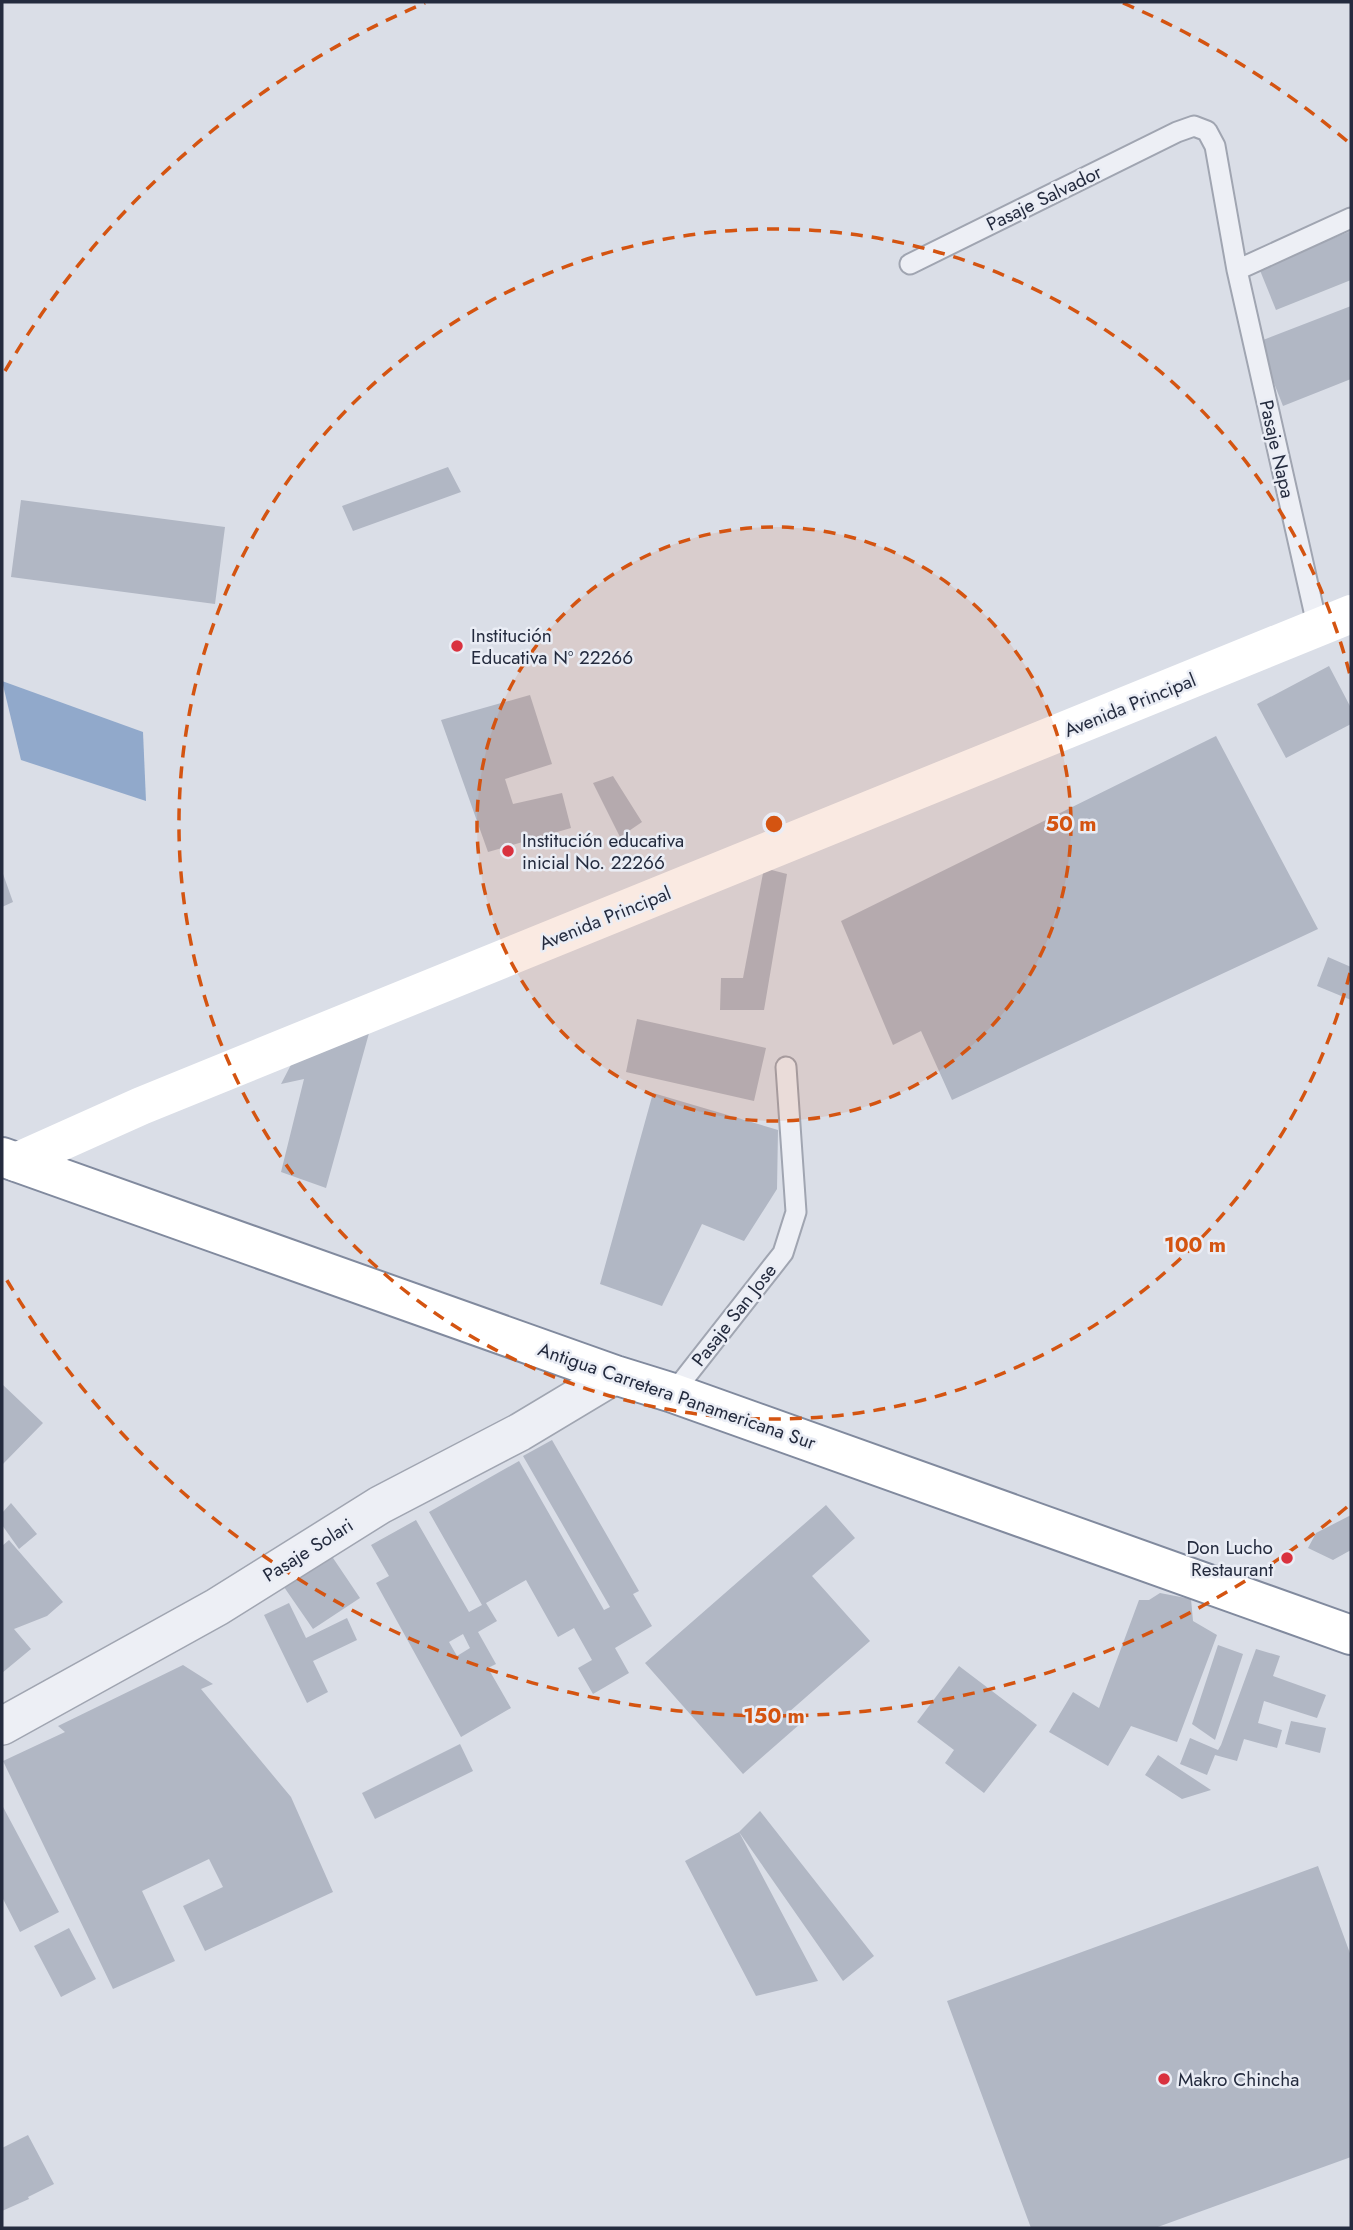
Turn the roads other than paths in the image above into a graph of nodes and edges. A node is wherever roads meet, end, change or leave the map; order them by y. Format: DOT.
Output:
graph roads {
  1 [pos="1177,132"];
  2 [pos="1351,218"];
  3 [pos="911,264"];
  4 [pos="1237,270"];
  5 [pos="1334,622"];
  6 [pos="786,1067"];
  7 [pos="9,1160"];
  8 [pos="615,1375"];
  9 [pos="673,1393"];
  10 [pos="1351,1635"];
  11 [pos="2,1726"];
  1 -- 3 [label="lane, Pasaje Salvador"];
  1 -- 4 [label="lane, Pasaje Napa"];
  2 -- 4 [label="lane"];
  4 -- 5 [label="lane, Pasaje Napa"];
  5 -- 7 [label="main road, Avenida Principal"];
  6 -- 9 [label="lane, Pasaje San Jose"];
  7 -- 8 [label="main road, Antigua Carretera Panamericana Sur"];
  8 -- 9 [label="main road, Antigua Carretera Panamericana Sur"];
  8 -- 11 [label="street, Pasaje Solari"];
  9 -- 10 [label="main road, Antigua Carretera Panamericana Sur"];
}
